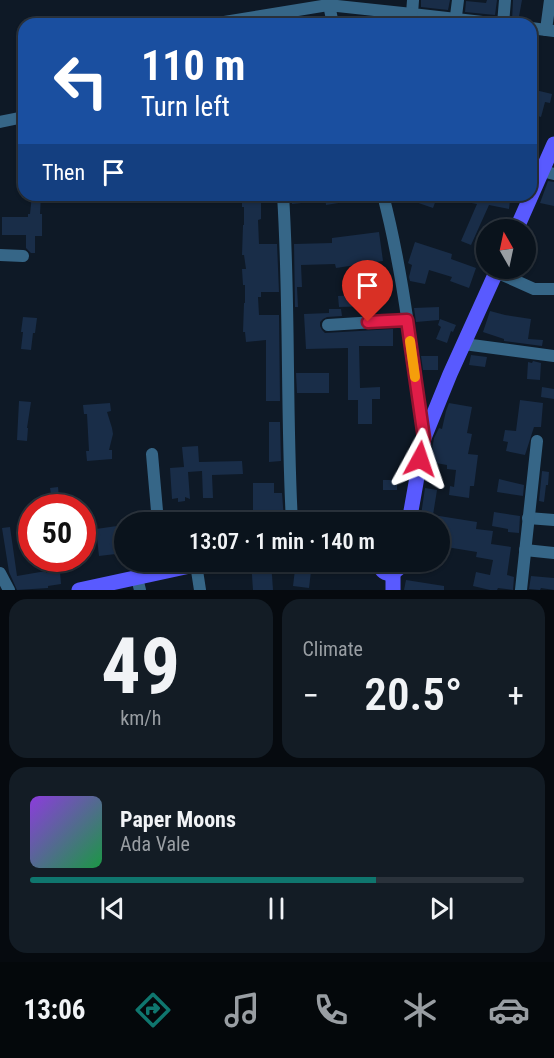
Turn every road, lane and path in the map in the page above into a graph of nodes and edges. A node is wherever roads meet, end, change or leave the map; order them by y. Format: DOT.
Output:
graph roads {
  1 [pos="414,0"];
  2 [pos="458,0"];
  3 [pos="505,0"];
  4 [pos="550,0"];
  5 [pos="328,3"];
  6 [pos="366,4"];
  7 [pos="245,18"];
  8 [pos="332,18"];
  9 [pos="408,18"];
  10 [pos="411,18"];
  11 [pos="456,18"];
  12 [pos="503,18"];
  13 [pos="550,30"];
  14 [pos="18,118"];
  15 [pos="0,122"];
  16 [pos="554,144"];
  17 [pos="548,172"];
  18 [pos="537,186"];
  19 [pos="283,201"];
  20 [pos="385,201"];
  21 [pos="527,201"];
  22 [pos="520,219"];
  23 [pos="0,255"];
  24 [pos="23,256"];
  25 [pos="493,279"];
  26 [pos="515,279"];
  27 [pos="554,289"];
  28 [pos="407,320"];
  29 [pos="328,325"];
  30 [pos="464,344"];
  31 [pos="554,356"];
  32 [pos="424,438"];
  33 [pos="537,441"];
  34 [pos="152,454"];
  35 [pos="157,512"];
  36 [pos="292,512"];
  37 [pos="411,512"];
  38 [pos="528,518"];
  39 [pos="554,520"];
  40 [pos="525,550"];
  41 [pos="554,553"];
  42 [pos="155,572"];
  43 [pos="197,572"];
  44 [pos="395,572"];
  45 [pos="0,573"];
  46 [pos="138,584"];
  47 [pos="9,590"];
  48 [pos="84,590"];
  49 [pos="200,590"];
  50 [pos="393,590"];
  51 [pos="520,590"];
  1 -- 10 [label="street"];
  2 -- 11 [label="street"];
  3 -- 12 [label="street"];
  4 -- 13 [label="street"];
  5 -- 6 [label="street"];
  5 -- 7 [label="street"];
  5 -- 8 [label="street"];
  6 -- 9 [label="street"];
  14 -- 15 [label="street"];
  16 -- 17 [label="main road"];
  17 -- 18 [label="main road"];
  19 -- 36 [label="street"];
  20 -- 28 [label="street"];
  21 -- 22 [label="main road"];
  23 -- 24 [label="street"];
  25 -- 30 [label="main road"];
  26 -- 27 [label="street"];
  28 -- 29 [label="street"];
  28 -- 32 [label="street"];
  30 -- 31 [label="street"];
  30 -- 32 [label="main road"];
  32 -- 37 [label="main road"];
  33 -- 38 [label="street"];
  34 -- 35 [label="street"];
  38 -- 39 [label="street"];
  38 -- 40 [label="street"];
  40 -- 41 [label="street"];
  40 -- 51 [label="street"];
  42 -- 46 [label="main road"];
  43 -- 49 [label="street"];
  44 -- 50 [label="main road"];
  45 -- 47 [label="street"];
  46 -- 48 [label="main road"];
}
